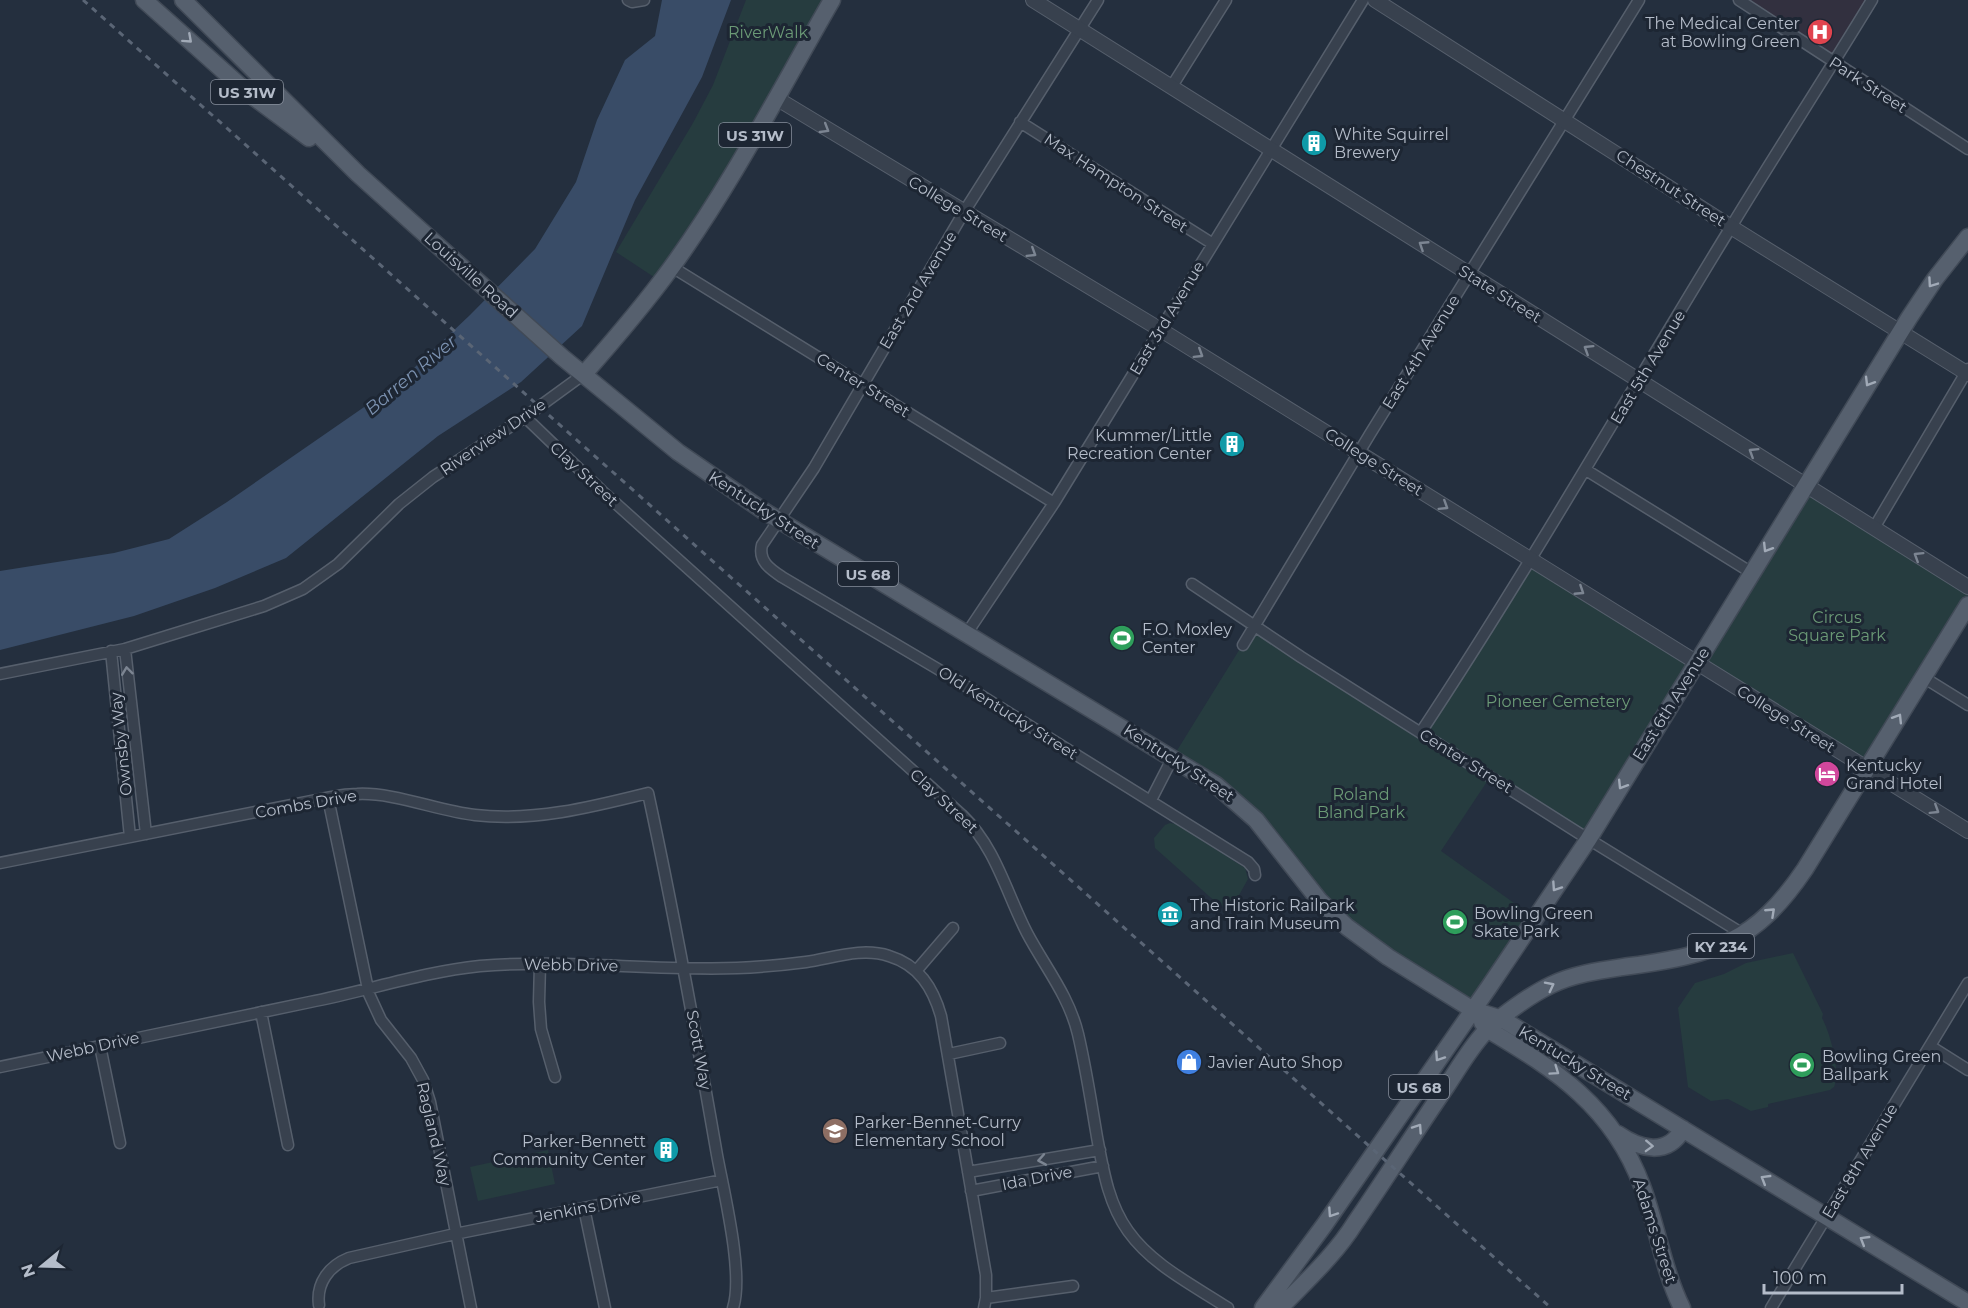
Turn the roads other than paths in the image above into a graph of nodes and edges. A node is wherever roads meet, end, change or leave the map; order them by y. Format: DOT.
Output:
graph roads {
  1 [pos="144,0"];
  2 [pos="183,0"];
  3 [pos="628,0"];
  4 [pos="644,0"];
  5 [pos="832,0"];
  6 [pos="1032,0"];
  7 [pos="1098,0"];
  8 [pos="1226,0"];
  9 [pos="1363,0"];
  10 [pos="1375,0"];
  11 [pos="1639,0"];
  12 [pos="1739,0"];
  13 [pos="1872,0"];
  14 [pos="1080,29"];
  15 [pos="1834,63"];
  16 [pos="1172,86"];
  17 [pos="776,98"];
  18 [pos="1566,120"];
  19 [pos="1020,122"];
  20 [pos="1273,149"];
  21 [pos="1968,149"];
  22 [pos="358,174"];
  23 [pos="964,212"];
  24 [pos="1731,227"];
  25 [pos="1968,237"];
  26 [pos="1213,244"];
  27 [pos="672,267"];
  28 [pos="1468,275"];
  29 [pos="1161,330"];
  30 [pos="1900,332"];
  31 [pos="1967,372"];
  32 [pos="584,374"];
  33 [pos="1640,381"];
  34 [pos="863,384"];
  35 [pos="525,417"];
  36 [pos="1359,453"];
  37 [pos="1586,470"];
  38 [pos="1806,485"];
  39 [pos="1054,503"];
  40 [pos="779,521"];
  41 [pos="1874,528"];
  42 [pos="760,552"];
  43 [pos="1531,560"];
  44 [pos="1752,573"];
  45 [pos="1192,584"];
  46 [pos="1968,587"];
  47 [pos="1968,605"];
  48 [pos="1254,626"];
  49 [pos="967,633"];
  50 [pos="1243,645"];
  51 [pos="125,649"];
  52 [pos="111,651"];
  53 [pos="1697,664"];
  54 [pos="0,674"];
  55 [pos="1923,677"];
  56 [pos="1968,705"];
  57 [pos="1421,732"];
  58 [pos="1173,757"];
  59 [pos="1868,768"];
  60 [pos="648,793"];
  61 [pos="328,798"];
  62 [pos="1151,800"];
  63 [pos="1968,831"];
  64 [pos="146,834"];
  65 [pos="130,837"];
  66 [pos="1588,838"];
  67 [pos="0,863"];
  68 [pos="1255,876"];
  69 [pos="953,928"];
  70 [pos="1743,934"];
  71 [pos="540,964"];
  72 [pos="684,968"];
  73 [pos="916,970"];
  74 [pos="1968,983"];
  75 [pos="368,989"];
  76 [pos="1473,1010"];
  77 [pos="261,1012"];
  78 [pos="1502,1019"];
  79 [pos="1487,1029"];
  80 [pos="1000,1043"];
  81 [pos="100,1046"];
  82 [pos="1930,1046"];
  83 [pos="949,1054"];
  84 [pos="0,1067"];
  85 [pos="1968,1070"];
  86 [pos="555,1077"];
  87 [pos="1683,1129"];
  88 [pos="1612,1130"];
  89 [pos="120,1143"];
  90 [pos="288,1145"];
  91 [pos="1100,1150"];
  92 [pos="1103,1166"];
  93 [pos="968,1172"];
  94 [pos="722,1180"];
  95 [pos="971,1191"];
  96 [pos="584,1208"];
  97 [pos="1827,1217"];
  98 [pos="455,1234"];
  99 [pos="1073,1286"];
  100 [pos="985,1303"];
  101 [pos="1968,1303"];
  102 [pos="319,1305"];
  103 [pos="471,1308"];
  104 [pos="605,1308"];
  105 [pos="733,1308"];
  106 [pos="1228,1308"];
  107 [pos="1263,1308"];
  108 [pos="1280,1308"];
  109 [pos="1682,1308"];
  110 [pos="1771,1308"];
  1 -- 22 [label="main road, Louisville Road / US 31W, one-way"];
  2 -- 22 [label="main road, Louisville Road / US 31W"];
  3 -- 4 [label="street"];
  5 -- 17 [label="main road, Riverview Drive / US 31W"];
  6 -- 14 [label="street, State Street"];
  7 -- 14 [label="street, East 2nd Avenue"];
  8 -- 16 [label="street"];
  9 -- 20 [label="street, East 3rd Avenue"];
  10 -- 18 [label="street, Chestnut Street"];
  11 -- 18 [label="street, East 4th Avenue"];
  12 -- 15 [label="street, Park Street"];
  13 -- 15 [label="street, East 5th Avenue"];
  14 -- 16 [label="street, State Street"];
  14 -- 19 [label="street, East 2nd Avenue"];
  15 -- 21 [label="street, Park Street"];
  15 -- 24 [label="street, East 5th Avenue"];
  16 -- 20 [label="street, State Street"];
  17 -- 23 [label="street, College Street, one-way"];
  17 -- 27 [label="main road, Riverview Drive / US 31W"];
  18 -- 24 [label="street, Chestnut Street"];
  18 -- 28 [label="street, East 4th Avenue"];
  19 -- 23 [label="street, East 2nd Avenue"];
  19 -- 26 [label="street, Max Hampton Street"];
  20 -- 26 [label="street, East 3rd Avenue"];
  28 -- 20 [label="street, State Street, one-way"];
  22 -- 32 [label="main road, Louisville Road / US 31W"];
  23 -- 29 [label="street, College Street, one-way"];
  23 -- 34 [label="street, East 2nd Avenue"];
  24 -- 30 [label="street, Chestnut Street"];
  24 -- 33 [label="street, East 5th Avenue"];
  25 -- 30 [label="main road, East 6th Avenue, one-way"];
  26 -- 29 [label="street, East 3rd Avenue"];
  27 -- 32 [label="main road, Riverview Drive / US 31W"];
  27 -- 34 [label="street, Center Street"];
  33 -- 28 [label="street, State Street, one-way"];
  28 -- 36 [label="street, East 4th Avenue"];
  29 -- 36 [label="street, College Street, one-way"];
  29 -- 39 [label="street, East 3rd Avenue"];
  30 -- 31 [label="street, Chestnut Street"];
  30 -- 38 [label="main road, East 6th Avenue, one-way"];
  31 -- 41 [label="street"];
  32 -- 35 [label="street, Riverview Drive"];
  32 -- 40 [label="main road, Kentucky Street / US 68"];
  33 -- 37 [label="street, East 5th Avenue"];
  38 -- 33 [label="street, State Street, one-way"];
  34 -- 39 [label="street, Center Street"];
  34 -- 40 [label="street, East 2nd Avenue"];
  35 -- 51 [label="street, Riverview Drive"];
  35 -- 91 [label="street, Clay Street"];
  36 -- 43 [label="street, College Street, one-way"];
  36 -- 48 [label="street, East 4th Avenue"];
  37 -- 43 [label="street, East 5th Avenue"];
  37 -- 44 [label="street"];
  38 -- 41 [label="street, State Street"];
  38 -- 44 [label="main road, East 6th Avenue, one-way"];
  39 -- 49 [label="street, East 3rd Avenue"];
  40 -- 42 [label="street, East 2nd Avenue"];
  40 -- 49 [label="main road, Kentucky Street / US 68"];
  46 -- 41 [label="street, State Street, one-way"];
  42 -- 62 [label="street, Old Kentucky Street"];
  43 -- 53 [label="street, College Street, one-way"];
  43 -- 57 [label="street, East 5th Avenue"];
  44 -- 53 [label="main road, East 6th Avenue"];
  45 -- 48 [label="street, Center Street"];
  47 -- 55 [label="main road, KY 234"];
  48 -- 50 [label="street, East 4th Avenue"];
  48 -- 57 [label="street, Center Street"];
  49 -- 58 [label="main road, Kentucky Street / US 68"];
  51 -- 52 [label="street, Riverview Drive"];
  64 -- 51 [label="street, Ownsby Way, one-way"];
  52 -- 54 [label="street, Riverview Drive"];
  52 -- 65 [label="street, Ownsby Way"];
  53 -- 59 [label="street, College Street"];
  53 -- 66 [label="main road, East 6th Avenue, one-way"];
  55 -- 56 [label="street"];
  59 -- 55 [label="main road, KY 234, one-way"];
  57 -- 66 [label="street, Center Street"];
  58 -- 62 [label="street"];
  58 -- 76 [label="main road, Kentucky Street / US 68"];
  59 -- 63 [label="street, College Street, one-way"];
  70 -- 59 [label="main road, KY 234, one-way"];
  60 -- 61 [label="street, Combs Drive"];
  60 -- 72 [label="street, Scott Way"];
  61 -- 64 [label="street, Combs Drive"];
  61 -- 75 [label="street, Ragland Way"];
  62 -- 68 [label="street, Old Kentucky Street"];
  64 -- 65 [label="street, Combs Drive"];
  65 -- 67 [label="street, Combs Drive"];
  66 -- 70 [label="street, Center Street"];
  66 -- 76 [label="main road, East 6th Avenue, one-way"];
  69 -- 73 [label="street"];
  78 -- 70 [label="main road, KY 234, one-way"];
  71 -- 72 [label="street, Webb Drive"];
  71 -- 75 [label="street, Webb Drive"];
  71 -- 86 [label="street"];
  72 -- 73 [label="street, Webb Drive"];
  72 -- 94 [label="street, Scott Way"];
  73 -- 83 [label="street, Webb Drive"];
  74 -- 82 [label="street, East 8th Avenue"];
  75 -- 77 [label="street, Webb Drive"];
  75 -- 98 [label="street, Ragland Way"];
  76 -- 78 [label="main road, Kentucky Street / US 68"];
  76 -- 79 [label="main road, Adams Street"];
  76 -- 107 [label="main road, East 6th Avenue / US 68, one-way"];
  77 -- 81 [label="street, Webb Drive"];
  77 -- 90 [label="street"];
  78 -- 79 [label="main road, US 68"];
  78 -- 87 [label="main road, Kentucky Street"];
  79 -- 88 [label="main road, Adams Street, one-way"];
  108 -- 79 [label="main road, US 68, one-way"];
  80 -- 83 [label="street"];
  81 -- 84 [label="street, Webb Drive"];
  81 -- 89 [label="street"];
  82 -- 85 [label="street"];
  82 -- 97 [label="street, East 8th Avenue"];
  83 -- 93 [label="street, Webb Drive"];
  88 -- 87 [label="main road, one-way"];
  97 -- 87 [label="main road, Kentucky Street, one-way"];
  88 -- 109 [label="main road, Adams Street"];
  91 -- 92 [label="street, Clay Street"];
  91 -- 93 [label="street, Ida Drive, one-way"];
  92 -- 95 [label="street, Ida Drive"];
  92 -- 106 [label="street, Clay Street"];
  93 -- 95 [label="street, Webb Drive"];
  94 -- 96 [label="street, Jenkins Drive"];
  94 -- 105 [label="street, Scott Way"];
  95 -- 100 [label="street, Webb Drive"];
  96 -- 98 [label="street, Jenkins Drive"];
  96 -- 104 [label="street"];
  101 -- 97 [label="main road, Kentucky Street, one-way"];
  97 -- 110 [label="street, East 8th Avenue"];
  98 -- 102 [label="street, Jenkins Drive"];
  98 -- 103 [label="street, Ragland Way"];
  99 -- 100 [label="street"];
}
